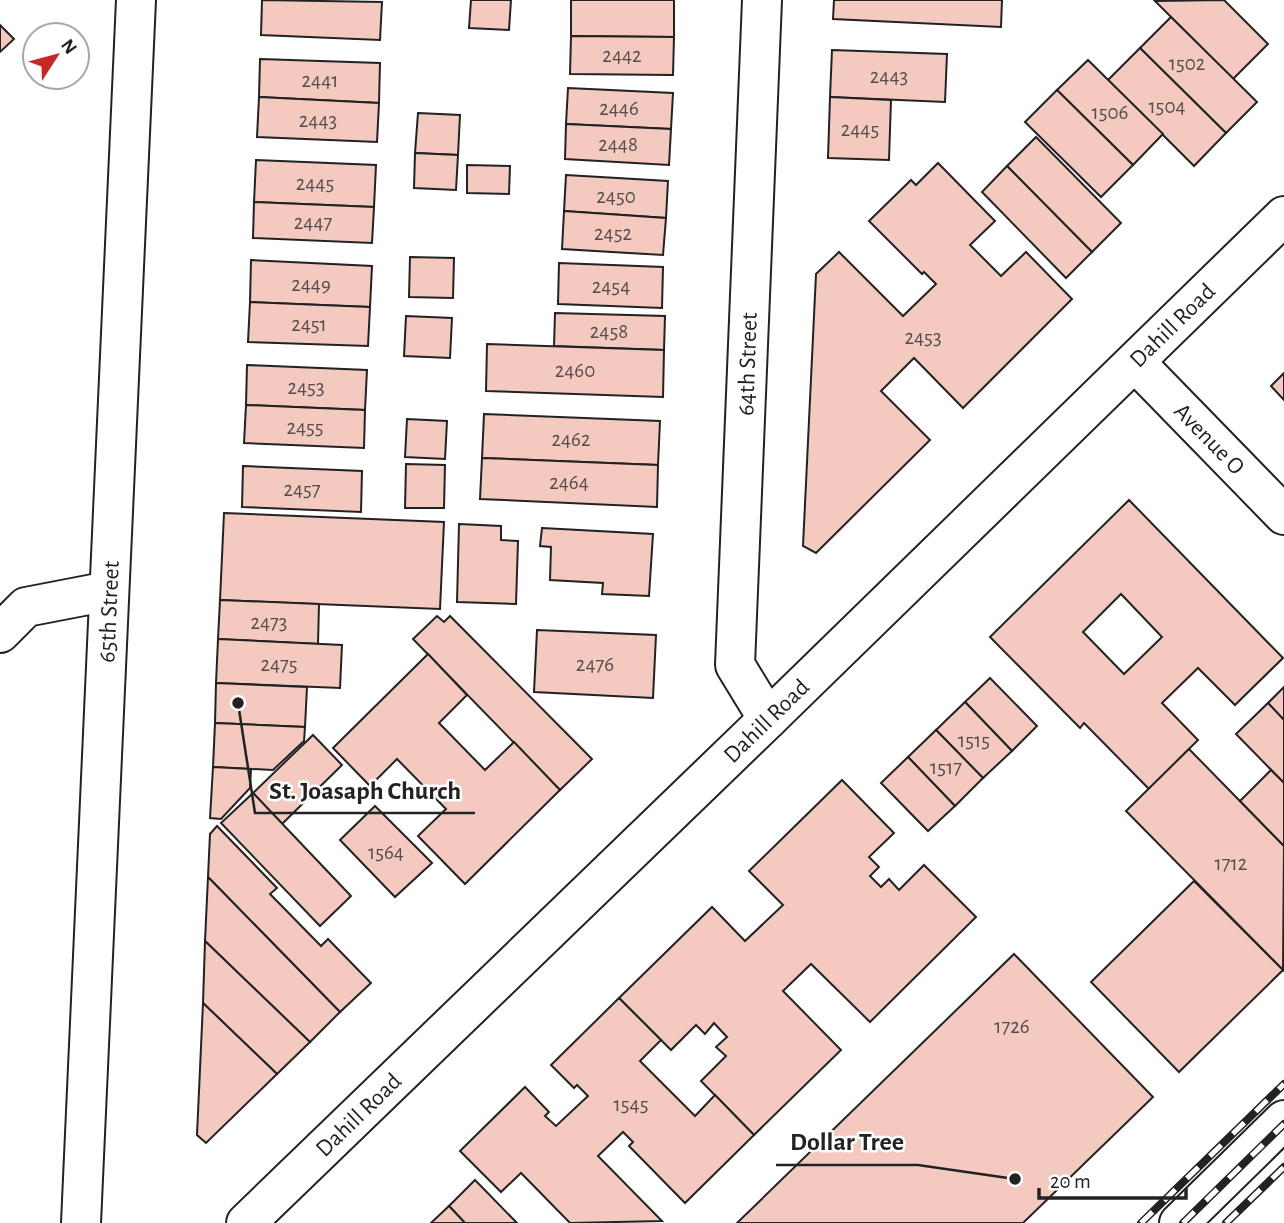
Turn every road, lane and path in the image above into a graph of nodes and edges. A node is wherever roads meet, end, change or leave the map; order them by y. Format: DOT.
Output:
graph roads {
  1 [pos="136,0"];
  2 [pos="762,0"];
  3 [pos="1284,216"];
  4 [pos="1135,362"];
  5 [pos="1284,515"];
  6 [pos="109,592"];
  7 [pos="0,632"];
  8 [pos="768,719"];
  9 [pos="1284,1121"];
  10 [pos="81,1223"];
  11 [pos="246,1223"];
  12 [pos="1179,1223"];
  1 -- 6 [label="street, 65th Street"];
  2 -- 8 [label="street, 64th Street"];
  3 -- 4 [label="street, Dahill Road"];
  4 -- 5 [label="street, Avenue O"];
  4 -- 8 [label="street, Dahill Road"];
  6 -- 7 [label="street"];
  6 -- 10 [label="street, 65th Street"];
  8 -- 11 [label="street, Dahill Road"];
  9 -- 12 [label="street"];
}
